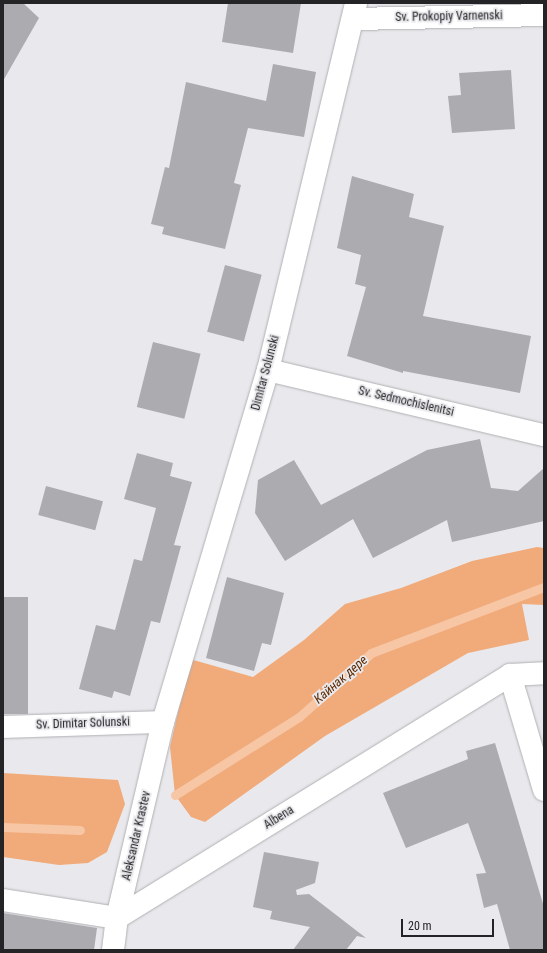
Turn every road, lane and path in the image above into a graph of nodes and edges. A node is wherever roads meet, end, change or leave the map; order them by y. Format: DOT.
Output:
graph roads {
  1 [pos="355,11"];
  2 [pos="544,15"];
  3 [pos="268,370"];
  4 [pos="544,435"];
  5 [pos="544,673"];
  6 [pos="510,675"];
  7 [pos="163,722"];
  8 [pos="3,727"];
  9 [pos="544,790"];
  10 [pos="3,900"];
  11 [pos="117,918"];
  12 [pos="113,950"];
  1 -- 2 [label="street, Sv. Prokopiy Varnenski"];
  1 -- 3 [label="street, Dimitar Solunski"];
  3 -- 4 [label="street, Sv. Sedmochislenitsi"];
  3 -- 7 [label="street, Dimitar Solunski"];
  5 -- 6 [label="street, Albena"];
  6 -- 9 [label="street"];
  6 -- 11 [label="street, Albena"];
  7 -- 8 [label="street, Sv. Dimitar Solunski"];
  7 -- 11 [label="street, Aleksandar Krastev"];
  10 -- 11 [label="street"];
  11 -- 12 [label="street, Aleksandar Krastev"];
}
